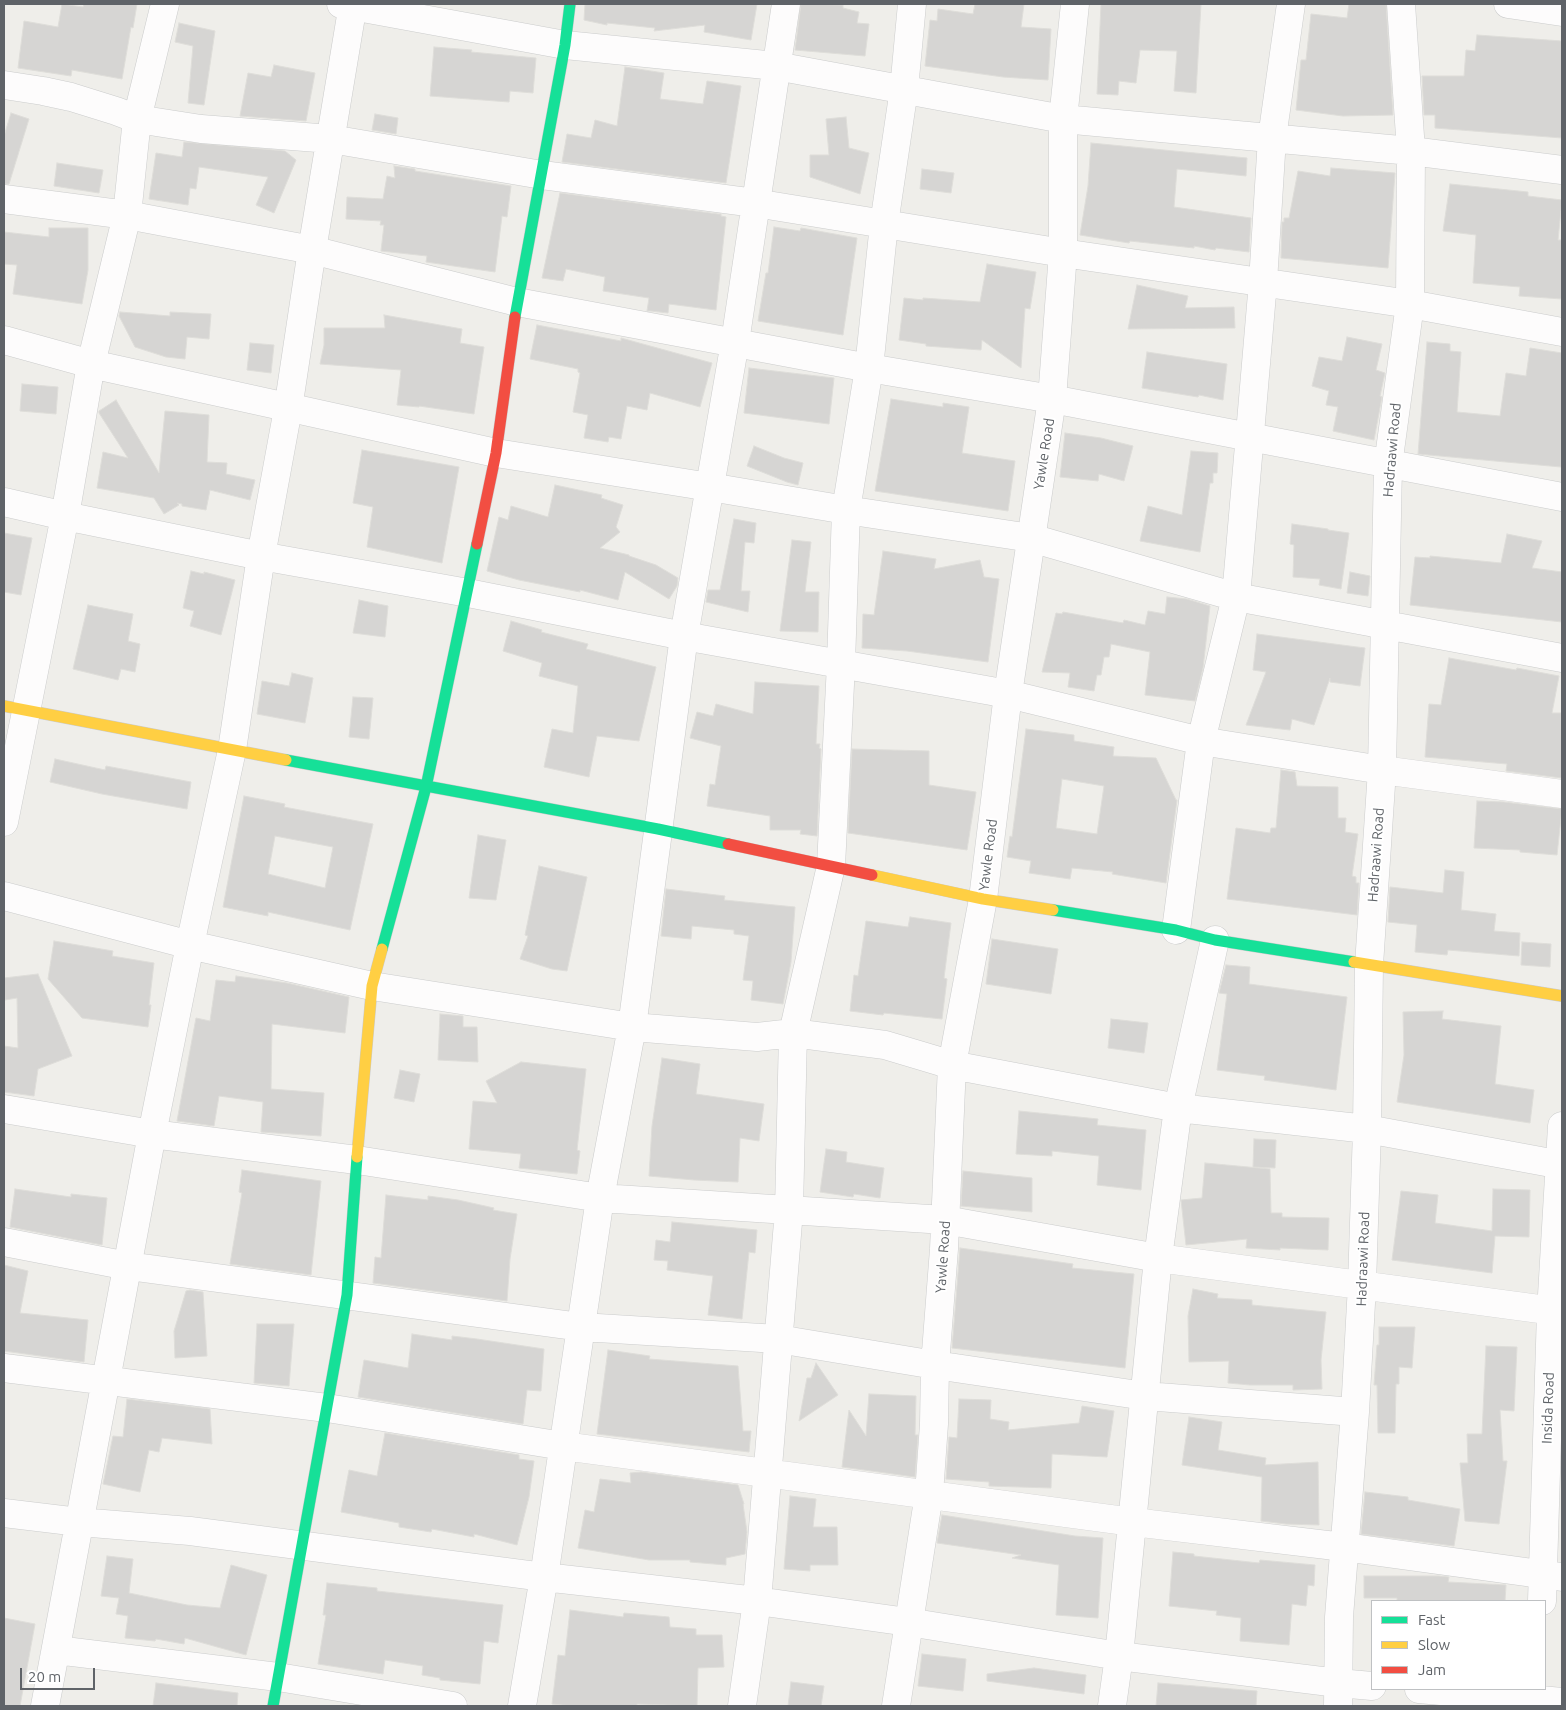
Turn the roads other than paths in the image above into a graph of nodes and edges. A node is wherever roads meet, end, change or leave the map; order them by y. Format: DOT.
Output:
graph roads {
  1 [pos="165,4"];
  2 [pos="570,4"];
  3 [pos="786,4"];
  4 [pos="912,4"];
  5 [pos="1075,4"];
  6 [pos="1290,4"];
  7 [pos="1401,4"];
  8 [pos="1508,4"];
  9 [pos="349,5"];
  10 [pos="1562,12"];
  11 [pos="565,45"];
  12 [pos="776,66"];
  13 [pos="4,85"];
  14 [pos="904,90"];
  15 [pos="137,119"];
  16 [pos="1063,119"];
  17 [pos="1272,138"];
  18 [pos="331,139"];
  19 [pos="1411,151"];
  20 [pos="1562,170"];
  21 [pos="542,175"];
  22 [pos="4,198"];
  23 [pos="755,203"];
  24 [pos="127,215"];
  25 [pos="884,224"];
  26 [pos="312,250"];
  27 [pos="1063,253"];
  28 [pos="1263,282"];
  29 [pos="517,302"];
  30 [pos="1410,304"];
  31 [pos="1562,332"];
  32 [pos="4,340"];
  33 [pos="735,342"];
  34 [pos="91,364"];
  35 [pos="869,368"];
  36 [pos="1052,399"];
  37 [pos="288,409"];
  38 [pos="1249,437"];
  39 [pos="496,453"];
  40 [pos="1388,465"];
  41 [pos="710,487"];
  42 [pos="1562,497"];
  43 [pos="4,502"];
  44 [pos="846,510"];
  45 [pos="65,516"];
  46 [pos="1031,538"];
  47 [pos="261,556"];
  48 [pos="468,593"];
  49 [pos="1236,598"];
  50 [pos="1386,624"];
  51 [pos="684,636"];
  52 [pos="1562,658"];
  53 [pos="841,664"];
  54 [pos="1008,694"];
  55 [pos="15,709"];
  56 [pos="1201,741"];
  57 [pos="232,750"];
  58 [pos="1382,770"];
  59 [pos="426,787"];
  60 [pos="1562,794"];
  61 [pos="4,822"];
  62 [pos="658,829"];
  63 [pos="831,866"];
  64 [pos="4,896"];
  65 [pos="983,899"];
  66 [pos="1176,930"];
  67 [pos="1215,940"];
  68 [pos="190,945"];
  69 [pos="1369,964"];
  70 [pos="372,986"];
  71 [pos="1562,996"];
  72 [pos="632,1027"];
  73 [pos="793,1034"];
  74 [pos="952,1065"];
  75 [pos="1178,1108"];
  76 [pos="4,1110"];
  77 [pos="1562,1126"];
  78 [pos="1367,1129"];
  79 [pos="152,1134"];
  80 [pos="357,1160"];
  81 [pos="1561,1165"];
  82 [pos="600,1198"];
  83 [pos="789,1210"];
  84 [pos="945,1220"];
  85 [pos="4,1242"];
  86 [pos="1158,1258"];
  87 [pos="128,1266"];
  88 [pos="1362,1285"];
  89 [pos="347,1295"];
  90 [pos="1557,1312"];
  91 [pos="581,1327"];
  92 [pos="778,1339"];
  93 [pos="935,1365"];
  94 [pos="4,1368"];
  95 [pos="106,1380"];
  96 [pos="1144,1396"];
  97 [pos="327,1408"];
  98 [pos="1355,1412"];
  99 [pos="563,1446"];
  100 [pos="768,1473"];
  101 [pos="929,1494"];
  102 [pos="4,1513"];
  103 [pos="79,1522"];
  104 [pos="1132,1522"];
  105 [pos="302,1546"];
  106 [pos="1344,1546"];
  107 [pos="1552,1576"];
  108 [pos="544,1577"];
  109 [pos="1542,1600"];
  110 [pos="756,1602"];
  111 [pos="908,1622"];
  112 [pos="56,1650"];
  113 [pos="1119,1656"];
  114 [pos="278,1677"];
  115 [pos="1371,1686"];
  116 [pos="1431,1690"];
  117 [pos="1338,1695"];
  118 [pos="1544,1699"];
  119 [pos="45,1706"];
  120 [pos="273,1706"];
  121 [pos="453,1706"];
  122 [pos="522,1706"];
  123 [pos="742,1706"];
  124 [pos="896,1706"];
  125 [pos="1112,1706"];
  1 -- 15 [label="street"];
  2 -- 11 [label="main road"];
  3 -- 12 [label="street"];
  4 -- 14 [label="street"];
  5 -- 16 [label="street, Yawle Road"];
  6 -- 17 [label="street"];
  7 -- 19 [label="street, Hadraawi Road"];
  8 -- 10 [label="street"];
  9 -- 11 [label="street"];
  9 -- 18 [label="street"];
  11 -- 12 [label="street"];
  11 -- 21 [label="main road"];
  12 -- 14 [label="street"];
  12 -- 23 [label="street"];
  13 -- 15 [label="street"];
  14 -- 16 [label="street"];
  14 -- 25 [label="street"];
  15 -- 18 [label="street"];
  15 -- 24 [label="street"];
  16 -- 17 [label="street"];
  16 -- 27 [label="street, Yawle Road"];
  17 -- 19 [label="street"];
  17 -- 28 [label="street"];
  18 -- 21 [label="street"];
  18 -- 26 [label="street"];
  19 -- 20 [label="street"];
  19 -- 30 [label="street, Hadraawi Road"];
  21 -- 23 [label="street"];
  21 -- 29 [label="main road"];
  22 -- 24 [label="street"];
  23 -- 25 [label="street"];
  23 -- 33 [label="street"];
  24 -- 26 [label="street"];
  24 -- 34 [label="street"];
  25 -- 27 [label="street"];
  25 -- 35 [label="street"];
  26 -- 29 [label="street"];
  26 -- 37 [label="street"];
  27 -- 28 [label="street"];
  27 -- 36 [label="street, Yawle Road"];
  28 -- 30 [label="street"];
  28 -- 38 [label="street"];
  29 -- 33 [label="street"];
  29 -- 39 [label="main road"];
  30 -- 31 [label="street"];
  30 -- 40 [label="street, Hadraawi Road"];
  32 -- 34 [label="street"];
  33 -- 35 [label="street"];
  33 -- 41 [label="street"];
  34 -- 37 [label="street"];
  34 -- 45 [label="street"];
  35 -- 36 [label="street"];
  35 -- 44 [label="street"];
  36 -- 38 [label="street"];
  36 -- 46 [label="street, Yawle Road"];
  37 -- 39 [label="street"];
  37 -- 47 [label="street"];
  38 -- 40 [label="street"];
  38 -- 49 [label="street"];
  39 -- 41 [label="street"];
  39 -- 48 [label="main road"];
  40 -- 42 [label="street"];
  40 -- 50 [label="street, Hadraawi Road"];
  41 -- 44 [label="street"];
  41 -- 51 [label="street"];
  43 -- 45 [label="street"];
  44 -- 46 [label="street"];
  44 -- 53 [label="street"];
  45 -- 47 [label="street"];
  45 -- 55 [label="street"];
  46 -- 49 [label="street"];
  46 -- 54 [label="street, Yawle Road"];
  47 -- 48 [label="street"];
  47 -- 57 [label="street"];
  48 -- 51 [label="street"];
  48 -- 59 [label="main road"];
  49 -- 50 [label="street"];
  49 -- 56 [label="street"];
  50 -- 52 [label="street"];
  50 -- 58 [label="street, Hadraawi Road"];
  51 -- 53 [label="street"];
  51 -- 62 [label="street"];
  53 -- 54 [label="street"];
  53 -- 63 [label="street"];
  54 -- 56 [label="street"];
  54 -- 65 [label="street, Yawle Road"];
  55 -- 57 [label="main road"];
  55 -- 61 [label="street"];
  56 -- 58 [label="street"];
  56 -- 66 [label="street"];
  57 -- 59 [label="main road"];
  57 -- 68 [label="street"];
  58 -- 60 [label="street"];
  58 -- 69 [label="street, Hadraawi Road"];
  59 -- 62 [label="main road"];
  59 -- 70 [label="main road"];
  62 -- 63 [label="main road"];
  62 -- 72 [label="street"];
  63 -- 65 [label="main road"];
  63 -- 73 [label="street"];
  64 -- 68 [label="street"];
  65 -- 66 [label="main road"];
  65 -- 74 [label="street, Yawle Road"];
  66 -- 67 [label="main road"];
  67 -- 69 [label="main road"];
  67 -- 75 [label="street"];
  68 -- 70 [label="street"];
  68 -- 79 [label="street"];
  69 -- 71 [label="main road"];
  69 -- 78 [label="street, Hadraawi Road"];
  70 -- 72 [label="street"];
  70 -- 80 [label="main road"];
  72 -- 73 [label="street"];
  72 -- 82 [label="street"];
  73 -- 74 [label="street"];
  73 -- 83 [label="street"];
  74 -- 75 [label="street"];
  74 -- 84 [label="street, Yawle Road"];
  75 -- 78 [label="street"];
  75 -- 86 [label="street"];
  76 -- 79 [label="street"];
  77 -- 81 [label="street, Insida Road"];
  78 -- 81 [label="street"];
  78 -- 88 [label="street, Hadraawi Road"];
  79 -- 80 [label="street"];
  79 -- 87 [label="street"];
  80 -- 82 [label="street"];
  80 -- 89 [label="main road"];
  81 -- 90 [label="street, Insida Road"];
  82 -- 83 [label="street"];
  82 -- 91 [label="street"];
  83 -- 84 [label="street"];
  83 -- 92 [label="street"];
  84 -- 86 [label="street"];
  84 -- 93 [label="street, Yawle Road"];
  85 -- 87 [label="street"];
  86 -- 88 [label="street"];
  86 -- 96 [label="street"];
  87 -- 89 [label="street"];
  87 -- 95 [label="street"];
  88 -- 90 [label="street"];
  88 -- 98 [label="street, Hadraawi Road"];
  89 -- 91 [label="street"];
  89 -- 97 [label="main road"];
  90 -- 107 [label="street, Insida Road"];
  91 -- 92 [label="street"];
  91 -- 99 [label="street"];
  92 -- 93 [label="street"];
  92 -- 100 [label="street"];
  93 -- 96 [label="street"];
  93 -- 101 [label="street, Yawle Road"];
  94 -- 95 [label="street"];
  95 -- 97 [label="street"];
  95 -- 103 [label="street"];
  96 -- 98 [label="street"];
  96 -- 104 [label="street"];
  97 -- 99 [label="street"];
  97 -- 105 [label="main road"];
  98 -- 106 [label="street, Hadraawi Road"];
  99 -- 100 [label="street"];
  99 -- 108 [label="street"];
  100 -- 101 [label="street"];
  100 -- 110 [label="street"];
  101 -- 104 [label="street"];
  101 -- 111 [label="street, Yawle Road"];
  102 -- 103 [label="street"];
  103 -- 105 [label="street"];
  103 -- 112 [label="street"];
  104 -- 106 [label="street"];
  104 -- 113 [label="street"];
  105 -- 108 [label="street"];
  105 -- 114 [label="main road"];
  106 -- 107 [label="street"];
  106 -- 117 [label="street, Hadraawi Road"];
  107 -- 109 [label="street, Insida Road"];
  108 -- 110 [label="street"];
  108 -- 122 [label="street"];
  110 -- 111 [label="street"];
  110 -- 123 [label="street"];
  111 -- 113 [label="street"];
  111 -- 124 [label="street, Yawle Road"];
  112 -- 114 [label="street"];
  112 -- 119 [label="street"];
  113 -- 117 [label="street"];
  113 -- 125 [label="street"];
  114 -- 120 [label="main road"];
  114 -- 121 [label="street"];
  115 -- 117 [label="street"];
  116 -- 118 [label="street"];
}
